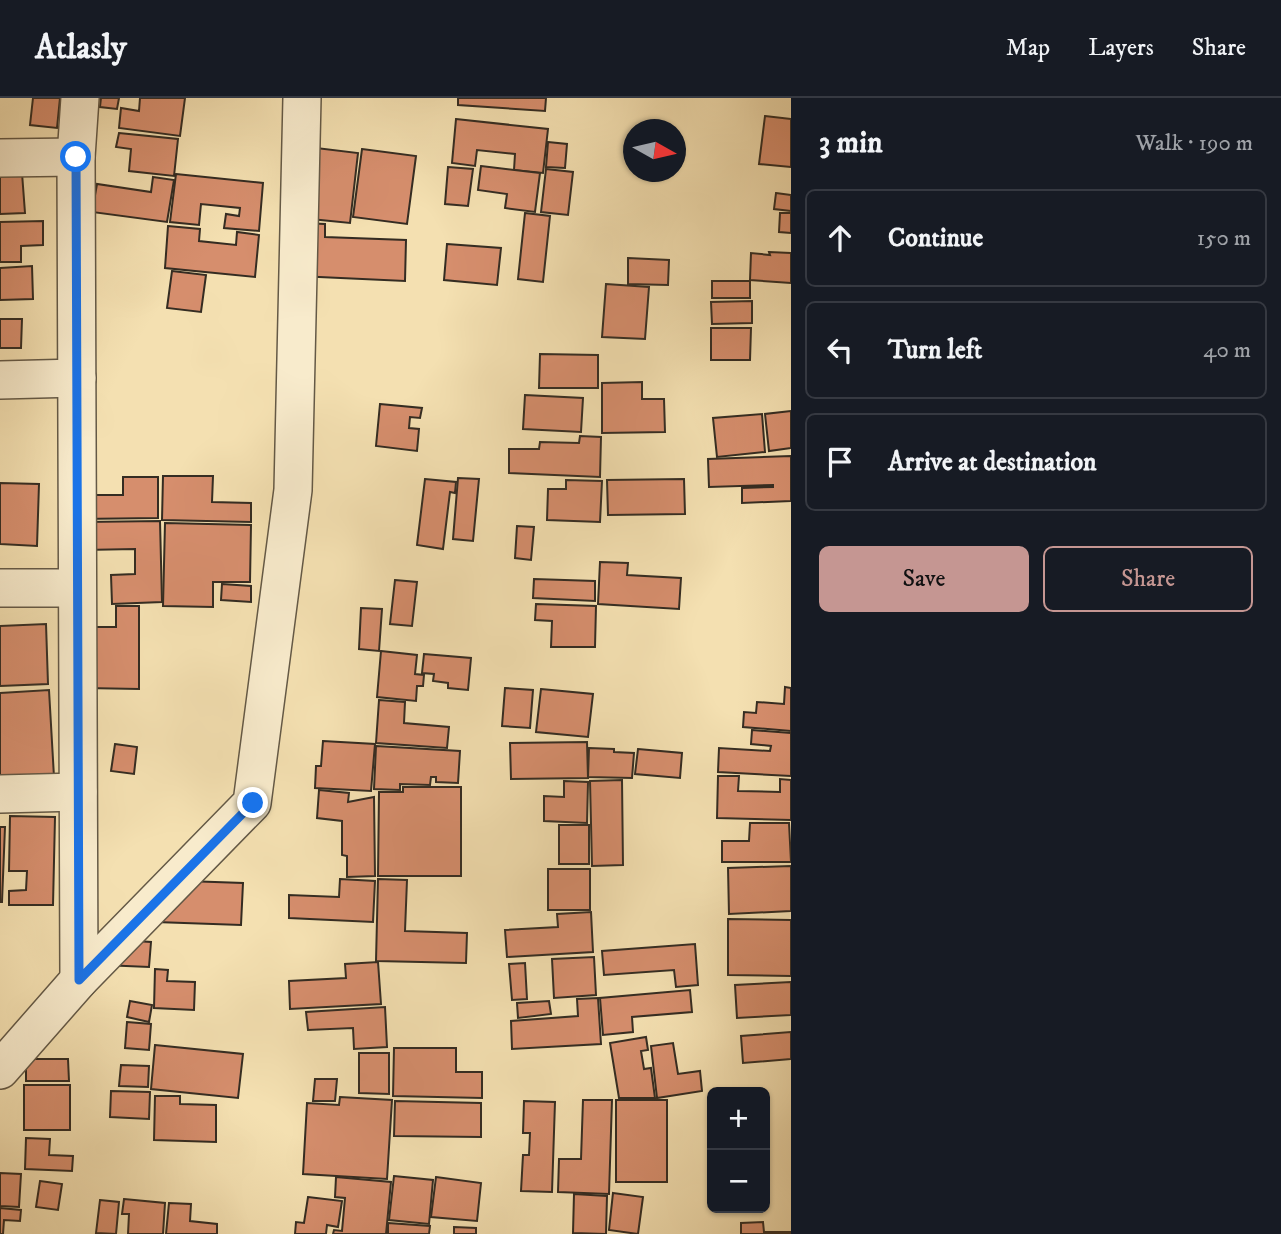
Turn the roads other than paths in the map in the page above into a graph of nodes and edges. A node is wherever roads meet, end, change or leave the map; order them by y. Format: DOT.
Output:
graph roads {
  1 [pos="80,98"];
  2 [pos="302,98"];
  3 [pos="76,157"];
  4 [pos="0,158"];
  5 [pos="76,378"];
  6 [pos="0,380"];
  7 [pos="0,588"];
  8 [pos="77,588"];
  9 [pos="78,792"];
  10 [pos="0,794"];
  11 [pos="79,980"];
  12 [pos="0,1070"];
  1 -- 3 [label="street"];
  2 -- 11 [label="street"];
  3 -- 4 [label="street"];
  3 -- 5 [label="street"];
  5 -- 6 [label="street"];
  5 -- 8 [label="street"];
  7 -- 8 [label="street"];
  8 -- 9 [label="street"];
  9 -- 10 [label="street"];
  9 -- 11 [label="street"];
  11 -- 12 [label="street"];
}
